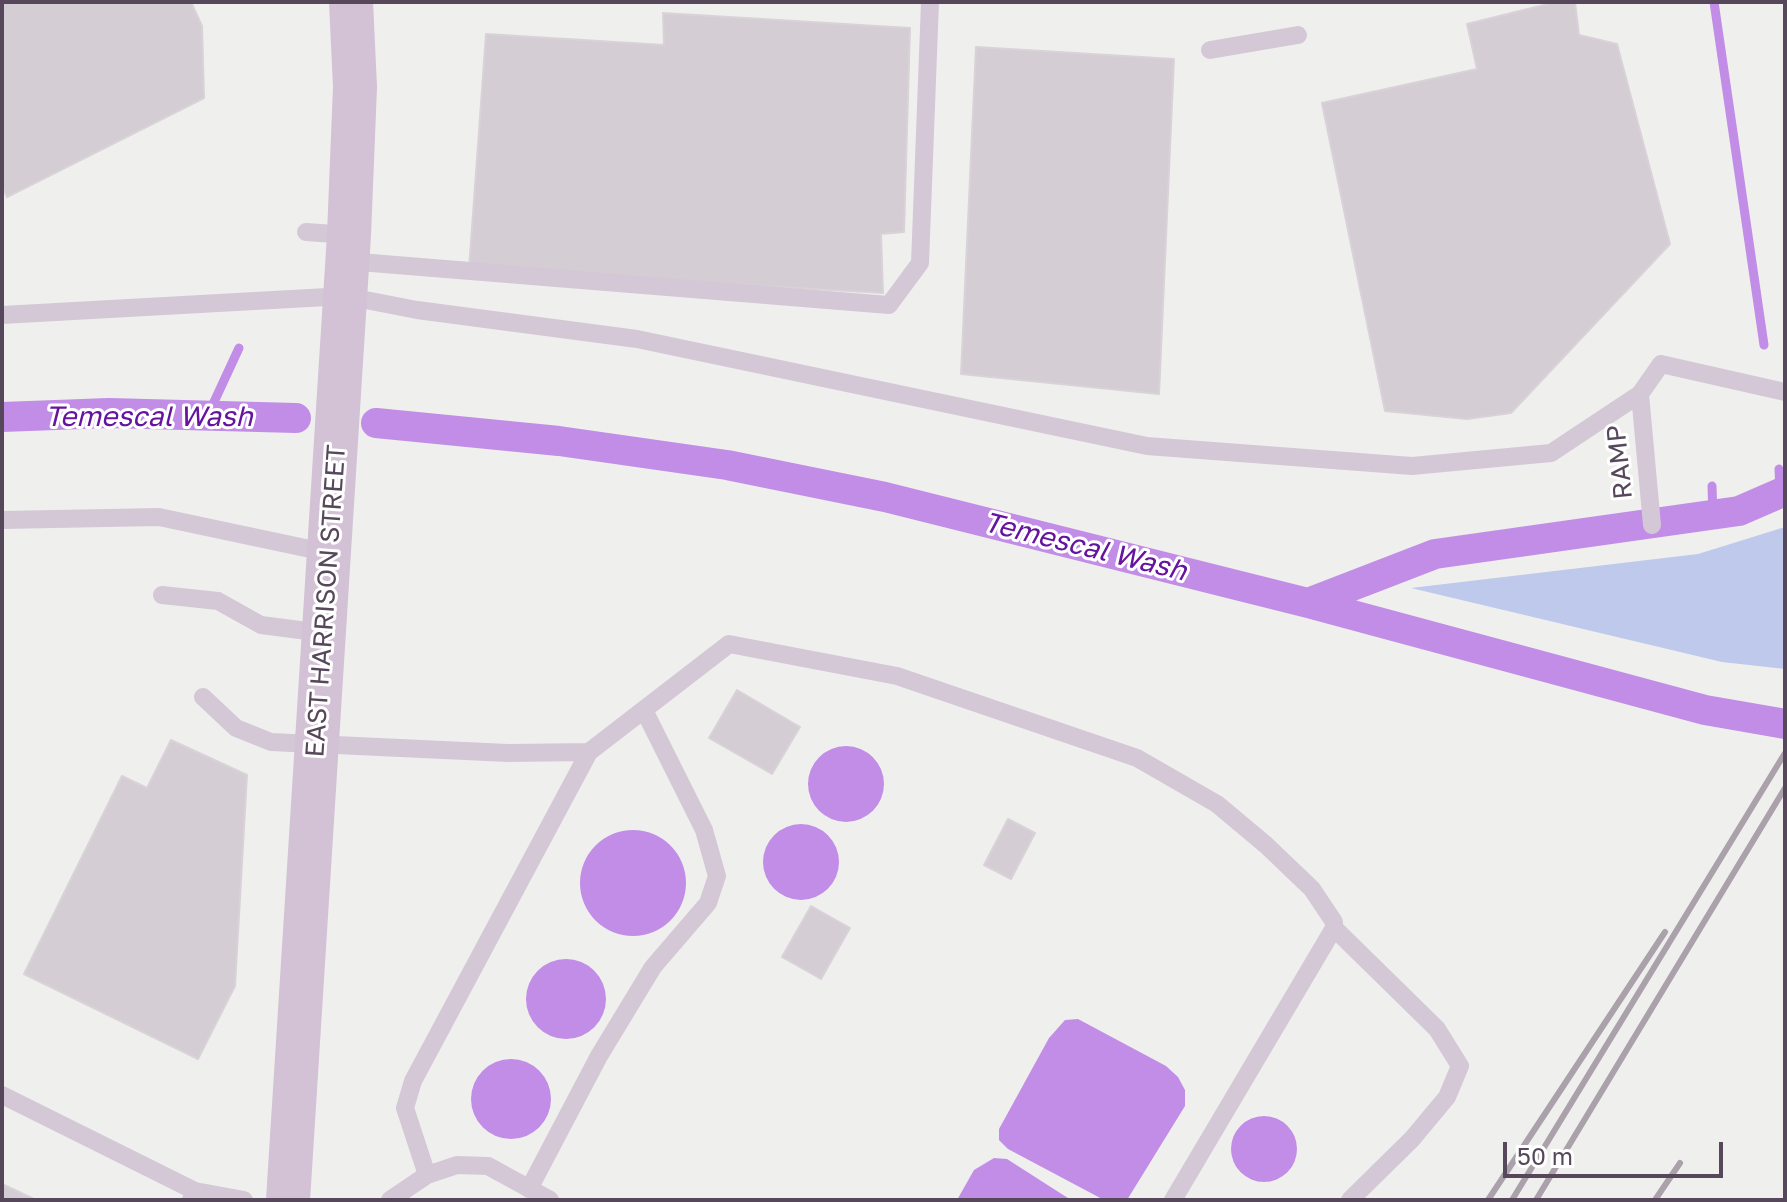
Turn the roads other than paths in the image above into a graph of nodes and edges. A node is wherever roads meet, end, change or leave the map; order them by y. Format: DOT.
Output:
graph roads {
  1 [pos="351,2"];
  2 [pos="930,2"];
  3 [pos="1298,35"];
  4 [pos="1210,50"];
  5 [pos="306,232"];
  6 [pos="346,280"];
  7 [pos="2,315"];
  8 [pos="1785,392"];
  9 [pos="1640,394"];
  10 [pos="2,520"];
  11 [pos="1652,525"];
  12 [pos="330,535"];
  13 [pos="162,595"];
  14 [pos="323,633"];
  15 [pos="203,697"];
  16 [pos="644,710"];
  17 [pos="317,744"];
  18 [pos="589,752"];
  19 [pos="1334,928"];
  20 [pos="2,1095"];
  21 [pos="427,1175"];
  22 [pos="529,1189"];
  23 [pos="193,1195"];
  24 [pos="244,1200"];
  25 [pos="288,1200"];
  26 [pos="390,1200"];
  27 [pos="550,1200"];
  28 [pos="1173,1200"];
  29 [pos="1350,1200"];
  1 -- 6 [label="street, EAST HARRISON STREET"];
  2 -- 6 [label="lane"];
  3 -- 4 [label="lane"];
  5 -- 6 [label="lane"];
  6 -- 7 [label="lane"];
  6 -- 9 [label="lane"];
  6 -- 12 [label="street, EAST HARRISON STREET"];
  8 -- 9 [label="lane"];
  9 -- 11 [label="lane, RAMP"];
  10 -- 12 [label="lane"];
  12 -- 14 [label="street, EAST HARRISON STREET"];
  13 -- 14 [label="lane"];
  14 -- 17 [label="street, EAST HARRISON STREET"];
  15 -- 17 [label="lane"];
  16 -- 18 [label="lane"];
  16 -- 19 [label="lane"];
  16 -- 22 [label="lane"];
  17 -- 18 [label="lane"];
  17 -- 25 [label="street, EAST HARRISON STREET"];
  18 -- 21 [label="lane"];
  19 -- 28 [label="lane"];
  19 -- 29 [label="lane"];
  20 -- 23 [label="lane"];
  21 -- 22 [label="lane"];
  21 -- 26 [label="lane"];
  22 -- 27 [label="lane"];
  23 -- 24 [label="lane"];
}
